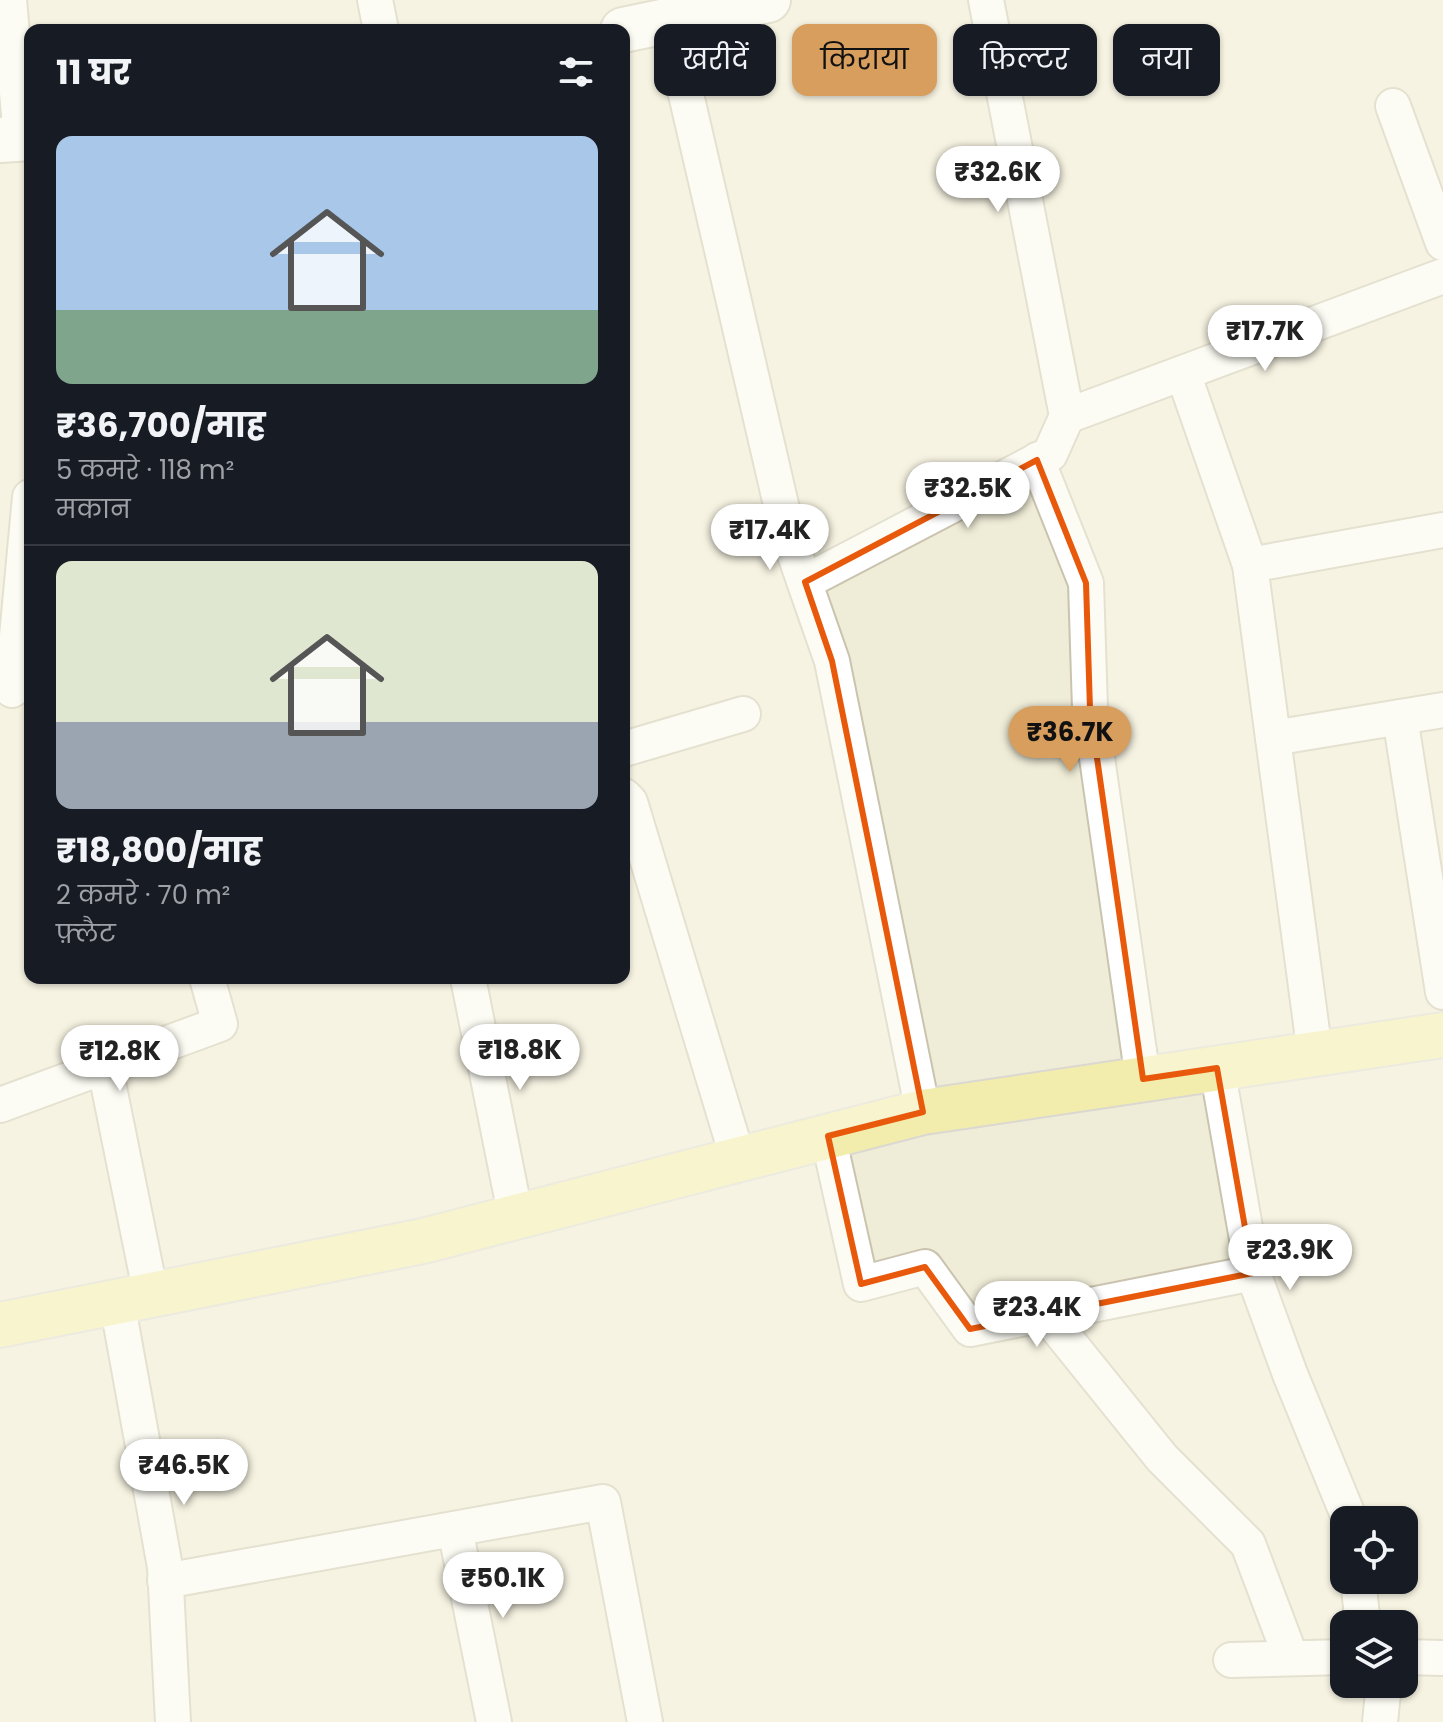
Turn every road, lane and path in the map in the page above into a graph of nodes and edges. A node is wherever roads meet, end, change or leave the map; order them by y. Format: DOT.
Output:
graph roads {
  1 [pos="9,0"];
  2 [pos="375,0"];
  3 [pos="986,0"];
  4 [pos="761,1"];
  5 [pos="624,20"];
  6 [pos="669,21"];
  7 [pos="380,24"];
  8 [pos="1393,106"];
  9 [pos="17,139"];
  10 [pos="1443,243"];
  11 [pos="1443,276"];
  12 [pos="1183,373"];
  13 [pos="1067,416"];
  14 [pos="1037,460"];
  15 [pos="1443,530"];
  16 [pos="1250,565"];
  17 [pos="24,571"];
  18 [pos="805,582"];
  19 [pos="14,694"];
  20 [pos="1443,710"];
  21 [pos="743,714"];
  22 [pos="1400,717"];
  23 [pos="1273,738"];
  24 [pos="630,747"];
  25 [pos="630,802"];
  26 [pos="209,984"];
  27 [pos="469,984"];
  28 [pos="1443,992"];
  29 [pos="1443,1035"];
  30 [pos="1315,1054"];
  31 [pos="105,1068"];
  32 [pos="1217,1068"];
  33 [pos="1143,1079"];
  34 [pos="0,1105"];
  35 [pos="923,1112"];
  36 [pos="828,1136"];
  37 [pos="738,1159"];
  38 [pos="516,1218"];
  39 [pos="1253,1273"];
  40 [pos="134,1299"];
  41 [pos="1046,1314"];
  42 [pos="0,1325"];
  43 [pos="1344,1506"];
  44 [pos="455,1529"];
  45 [pos="165,1581"];
  46 [pos="1330,1657"];
  47 [pos="1418,1657"];
  48 [pos="1291,1658"];
  49 [pos="1443,1658"];
  50 [pos="1231,1660"];
  51 [pos="1383,1698"];
  52 [pos="173,1722"];
  53 [pos="494,1722"];
  54 [pos="645,1722"];
  55 [pos="1380,1722"];
  1 -- 9 [label="street"];
  2 -- 7 [label="street"];
  3 -- 13 [label="street"];
  4 -- 6 [label="street"];
  5 -- 6 [label="street"];
  6 -- 18 [label="street"];
  8 -- 10 [label="street"];
  11 -- 12 [label="street"];
  12 -- 13 [label="street"];
  12 -- 16 [label="street"];
  13 -- 14 [label="street"];
  14 -- 18 [label="street"];
  14 -- 33 [label="street"];
  15 -- 16 [label="street"];
  16 -- 23 [label="street"];
  17 -- 19 [label="street"];
  18 -- 35 [label="street"];
  20 -- 22 [label="street"];
  21 -- 24 [label="street"];
  22 -- 23 [label="street"];
  22 -- 28 [label="street"];
  23 -- 30 [label="street"];
  25 -- 37 [label="street"];
  26 -- 31 [label="street"];
  27 -- 38 [label="street"];
  29 -- 30 [label="main road"];
  30 -- 32 [label="main road"];
  31 -- 34 [label="street"];
  31 -- 40 [label="street"];
  32 -- 33 [label="main road"];
  32 -- 39 [label="street"];
  33 -- 35 [label="main road"];
  35 -- 36 [label="main road"];
  36 -- 37 [label="main road"];
  36 -- 41 [label="street"];
  37 -- 38 [label="main road"];
  38 -- 40 [label="main road"];
  39 -- 41 [label="street"];
  39 -- 43 [label="street"];
  40 -- 42 [label="main road"];
  40 -- 45 [label="street"];
  41 -- 48 [label="street"];
  44 -- 45 [label="street"];
  44 -- 53 [label="street"];
  44 -- 54 [label="street"];
  45 -- 52 [label="street"];
  46 -- 48 [label="street"];
  47 -- 49 [label="street"];
  48 -- 50 [label="street"];
  51 -- 55 [label="street"];
}
